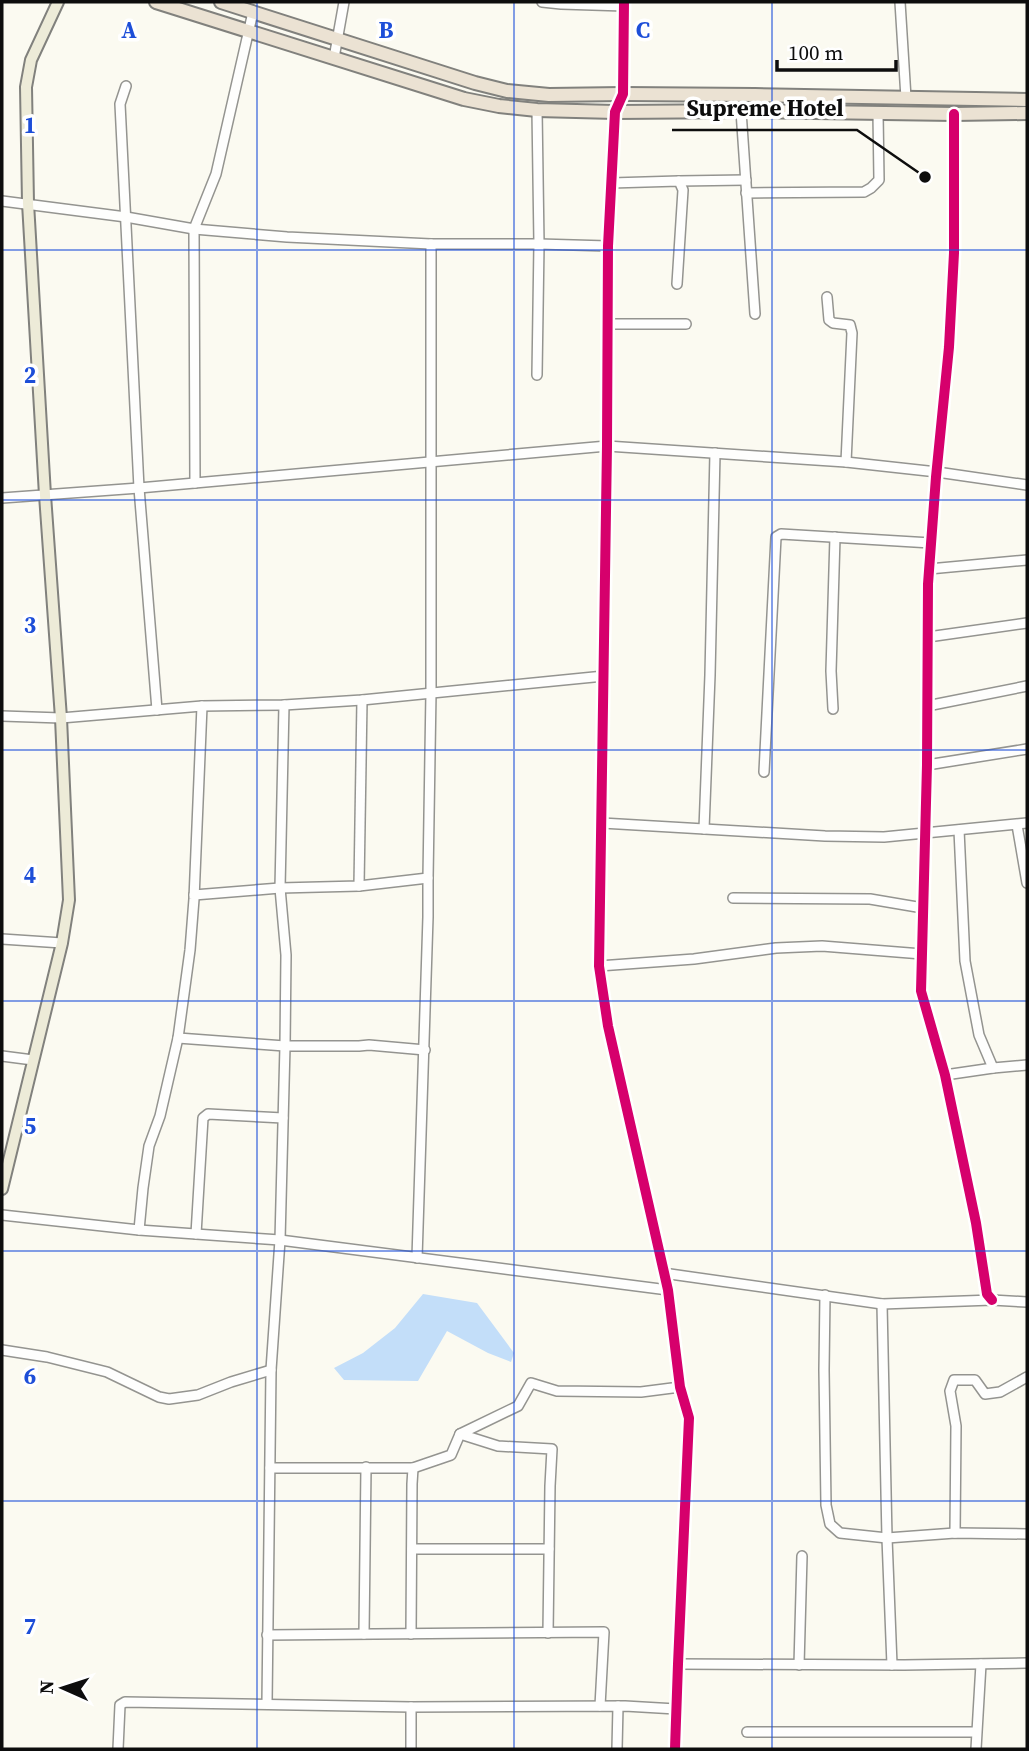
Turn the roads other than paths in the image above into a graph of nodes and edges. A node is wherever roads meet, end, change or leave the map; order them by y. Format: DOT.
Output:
graph roads {
  1 [pos="58,2"];
  2 [pos="156,2"];
  3 [pos="221,2"];
  4 [pos="344,2"];
  5 [pos="542,2"];
  6 [pos="900,2"];
  7 [pos="624,4"];
  8 [pos="253,12"];
  9 [pos="248,31"];
  10 [pos="337,38"];
  11 [pos="334,58"];
  12 [pos="438,71"];
  13 [pos="126,86"];
  14 [pos="429,88"];
  15 [pos="623,94"];
  16 [pos="905,98"];
  17 [pos="1027,100"];
  18 [pos="537,110"];
  19 [pos="741,111"];
  20 [pos="615,112"];
  21 [pos="878,113"];
  22 [pos="1027,113"];
  23 [pos="954,114"];
  24 [pos="746,180"];
  25 [pos="679,181"];
  26 [pos="611,183"];
  27 [pos="746,193"];
  28 [pos="2,201"];
  29 [pos="28,203"];
  30 [pos="126,217"];
  31 [pos="194,229"];
  32 [pos="431,244"];
  33 [pos="539,244"];
  34 [pos="608,246"];
  35 [pos="677,284"];
  36 [pos="827,297"];
  37 [pos="755,314"];
  38 [pos="607,324"];
  39 [pos="686,324"];
  40 [pos="537,375"];
  41 [pos="607,446"];
  42 [pos="715,453"];
  43 [pos="430,461"];
  44 [pos="846,462"];
  45 [pos="937,472"];
  46 [pos="194,483"];
  47 [pos="1027,485"];
  48 [pos="139,488"];
  49 [pos="45,495"];
  50 [pos="2,498"];
  51 [pos="835,537"];
  52 [pos="931,543"];
  53 [pos="1027,560"];
  54 [pos="929,569"];
  55 [pos="1027,623"];
  56 [pos="928,637"];
  57 [pos="604,676"];
  58 [pos="1027,686"];
  59 [pos="431,692"];
  60 [pos="362,700"];
  61 [pos="284,705"];
  62 [pos="202,706"];
  63 [pos="927,706"];
  64 [pos="833,709"];
  65 [pos="157,710"];
  66 [pos="2,716"];
  67 [pos="61,719"];
  68 [pos="1027,749"];
  69 [pos="927,765"];
  70 [pos="764,772"];
  71 [pos="602,823"];
  72 [pos="1022,824"];
  73 [pos="704,829"];
  74 [pos="960,831"];
  75 [pos="925,832"];
  76 [pos="428,878"];
  77 [pos="1027,883"];
  78 [pos="359,886"];
  79 [pos="280,888"];
  80 [pos="194,895"];
  81 [pos="733,898"];
  82 [pos="923,908"];
  83 [pos="2,939"];
  84 [pos="62,943"];
  85 [pos="922,954"];
  86 [pos="599,966"];
  87 [pos="178,1038"];
  88 [pos="285,1046"];
  89 [pos="425,1050"];
  90 [pos="2,1056"];
  91 [pos="33,1060"];
  92 [pos="1027,1065"];
  93 [pos="992,1068"];
  94 [pos="945,1075"];
  95 [pos="283,1118"];
  96 [pos="2,1189"];
  97 [pos="2,1215"];
  98 [pos="139,1230"];
  99 [pos="196,1234"];
  100 [pos="280,1240"];
  101 [pos="417,1258"];
  102 [pos="663,1273"];
  103 [pos="668,1290"];
  104 [pos="825,1295"];
  105 [pos="992,1300"];
  106 [pos="1027,1302"];
  107 [pos="883,1304"];
  108 [pos="2,1350"];
  109 [pos="271,1370"];
  110 [pos="1027,1377"];
  111 [pos="680,1387"];
  112 [pos="460,1434"];
  113 [pos="366,1467"];
  114 [pos="270,1468"];
  115 [pos="413,1468"];
  116 [pos="955,1532"];
  117 [pos="1027,1534"];
  118 [pos="887,1538"];
  119 [pos="412,1549"];
  120 [pos="549,1549"];
  121 [pos="803,1556"];
  122 [pos="548,1633"];
  123 [pos="364,1634"];
  124 [pos="411,1634"];
  125 [pos="267,1635"];
  126 [pos="1027,1663"];
  127 [pos="678,1664"];
  128 [pos="981,1664"];
  129 [pos="799,1665"];
  130 [pos="892,1665"];
  131 [pos="267,1703"];
  132 [pos="600,1706"];
  133 [pos="618,1706"];
  134 [pos="411,1707"];
  135 [pos="676,1709"];
  136 [pos="747,1732"];
  137 [pos="976,1732"];
  138 [pos="118,1749"];
  139 [pos="411,1749"];
  140 [pos="617,1749"];
  141 [pos="675,1749"];
  142 [pos="975,1749"];
  1 -- 29 [label="main road"];
  2 -- 9 [label="highway"];
  3 -- 8 [label="highway"];
  4 -- 10 [label="street"];
  5 -- 7 [label="street"];
  6 -- 16 [label="street"];
  7 -- 15 [label="street"];
  8 -- 9 [label="street"];
  8 -- 10 [label="highway"];
  9 -- 11 [label="highway"];
  9 -- 31 [label="street"];
  10 -- 11 [label="street"];
  10 -- 12 [label="highway"];
  11 -- 14 [label="highway"];
  12 -- 14 [label="highway"];
  12 -- 15 [label="highway"];
  13 -- 30 [label="street"];
  14 -- 18 [label="highway"];
  15 -- 16 [label="highway"];
  15 -- 20 [label="street"];
  16 -- 17 [label="highway"];
  18 -- 20 [label="highway"];
  18 -- 33 [label="street"];
  19 -- 20 [label="highway"];
  19 -- 21 [label="highway"];
  19 -- 24 [label="street"];
  20 -- 26 [label="street"];
  21 -- 23 [label="highway"];
  21 -- 27 [label="street"];
  22 -- 23 [label="highway"];
  23 -- 45 [label="street"];
  24 -- 25 [label="street"];
  24 -- 27 [label="street"];
  25 -- 26 [label="street"];
  25 -- 35 [label="street"];
  26 -- 34 [label="street"];
  27 -- 37 [label="street"];
  28 -- 29 [label="street"];
  29 -- 30 [label="street"];
  29 -- 49 [label="main road"];
  30 -- 31 [label="street"];
  30 -- 48 [label="street"];
  31 -- 32 [label="street"];
  31 -- 46 [label="street"];
  32 -- 33 [label="street"];
  32 -- 43 [label="street"];
  33 -- 34 [label="street"];
  33 -- 40 [label="street"];
  34 -- 38 [label="street"];
  36 -- 44 [label="street"];
  38 -- 39 [label="street"];
  38 -- 41 [label="street"];
  41 -- 42 [label="street"];
  41 -- 43 [label="street"];
  41 -- 57 [label="street"];
  42 -- 44 [label="street"];
  42 -- 73 [label="street"];
  43 -- 46 [label="street"];
  43 -- 59 [label="street"];
  44 -- 45 [label="street"];
  45 -- 47 [label="street"];
  45 -- 52 [label="street"];
  46 -- 48 [label="street"];
  48 -- 49 [label="street"];
  48 -- 65 [label="street"];
  49 -- 50 [label="street"];
  49 -- 67 [label="main road"];
  51 -- 52 [label="street"];
  51 -- 64 [label="street"];
  51 -- 70 [label="street"];
  52 -- 54 [label="street"];
  53 -- 54 [label="street"];
  54 -- 56 [label="street"];
  55 -- 56 [label="street"];
  56 -- 63 [label="street"];
  57 -- 59 [label="street"];
  57 -- 71 [label="street"];
  58 -- 63 [label="street"];
  59 -- 60 [label="street"];
  59 -- 76 [label="street"];
  60 -- 61 [label="street"];
  60 -- 78 [label="street"];
  61 -- 62 [label="street"];
  61 -- 79 [label="street"];
  62 -- 65 [label="street"];
  62 -- 80 [label="street"];
  63 -- 69 [label="street"];
  65 -- 67 [label="street"];
  66 -- 67 [label="street"];
  67 -- 84 [label="main road"];
  68 -- 69 [label="street"];
  69 -- 75 [label="street"];
  71 -- 73 [label="street"];
  71 -- 86 [label="street"];
  72 -- 74 [label="street"];
  72 -- 77 [label="street"];
  73 -- 75 [label="street"];
  74 -- 75 [label="street"];
  74 -- 93 [label="street"];
  75 -- 82 [label="street"];
  76 -- 78 [label="street"];
  76 -- 89 [label="street"];
  78 -- 79 [label="street"];
  79 -- 80 [label="street"];
  79 -- 88 [label="street"];
  80 -- 87 [label="street"];
  81 -- 82 [label="street"];
  82 -- 85 [label="street"];
  83 -- 84 [label="street"];
  84 -- 91 [label="main road"];
  85 -- 86 [label="street"];
  85 -- 94 [label="street"];
  86 -- 102 [label="street"];
  87 -- 88 [label="street"];
  87 -- 98 [label="street"];
  88 -- 89 [label="street"];
  88 -- 95 [label="street"];
  89 -- 101 [label="street"];
  90 -- 91 [label="street"];
  91 -- 96 [label="main road"];
  92 -- 93 [label="street"];
  93 -- 94 [label="street"];
  94 -- 105 [label="street"];
  95 -- 99 [label="street"];
  95 -- 100 [label="street"];
  97 -- 98 [label="street"];
  98 -- 99 [label="street"];
  99 -- 100 [label="street"];
  100 -- 101 [label="street"];
  100 -- 109 [label="street"];
  101 -- 103 [label="street"];
  102 -- 103 [label="street"];
  102 -- 104 [label="street"];
  103 -- 111 [label="street"];
  104 -- 107 [label="street"];
  104 -- 118 [label="street"];
  105 -- 106 [label="street"];
  105 -- 107 [label="street"];
  107 -- 118 [label="street"];
  108 -- 109 [label="street"];
  109 -- 114 [label="street"];
  110 -- 116 [label="street"];
  111 -- 112 [label="street"];
  111 -- 127 [label="street"];
  112 -- 115 [label="street"];
  112 -- 120 [label="street"];
  113 -- 114 [label="street"];
  113 -- 115 [label="street"];
  113 -- 123 [label="street"];
  114 -- 125 [label="street"];
  115 -- 119 [label="street"];
  116 -- 117 [label="street"];
  116 -- 118 [label="street"];
  118 -- 130 [label="street"];
  119 -- 120 [label="street"];
  119 -- 124 [label="street"];
  120 -- 122 [label="street"];
  121 -- 129 [label="street"];
  122 -- 124 [label="street"];
  122 -- 132 [label="street"];
  123 -- 124 [label="street"];
  123 -- 125 [label="street"];
  125 -- 131 [label="street"];
  126 -- 128 [label="street"];
  127 -- 129 [label="street"];
  127 -- 135 [label="street"];
  128 -- 130 [label="street"];
  128 -- 137 [label="street"];
  129 -- 130 [label="street"];
  131 -- 134 [label="street"];
  131 -- 138 [label="street"];
  132 -- 133 [label="street"];
  132 -- 134 [label="street"];
  133 -- 135 [label="street"];
  133 -- 140 [label="street"];
  134 -- 139 [label="street"];
  135 -- 141 [label="street"];
  136 -- 137 [label="street"];
  137 -- 142 [label="street"];
}
